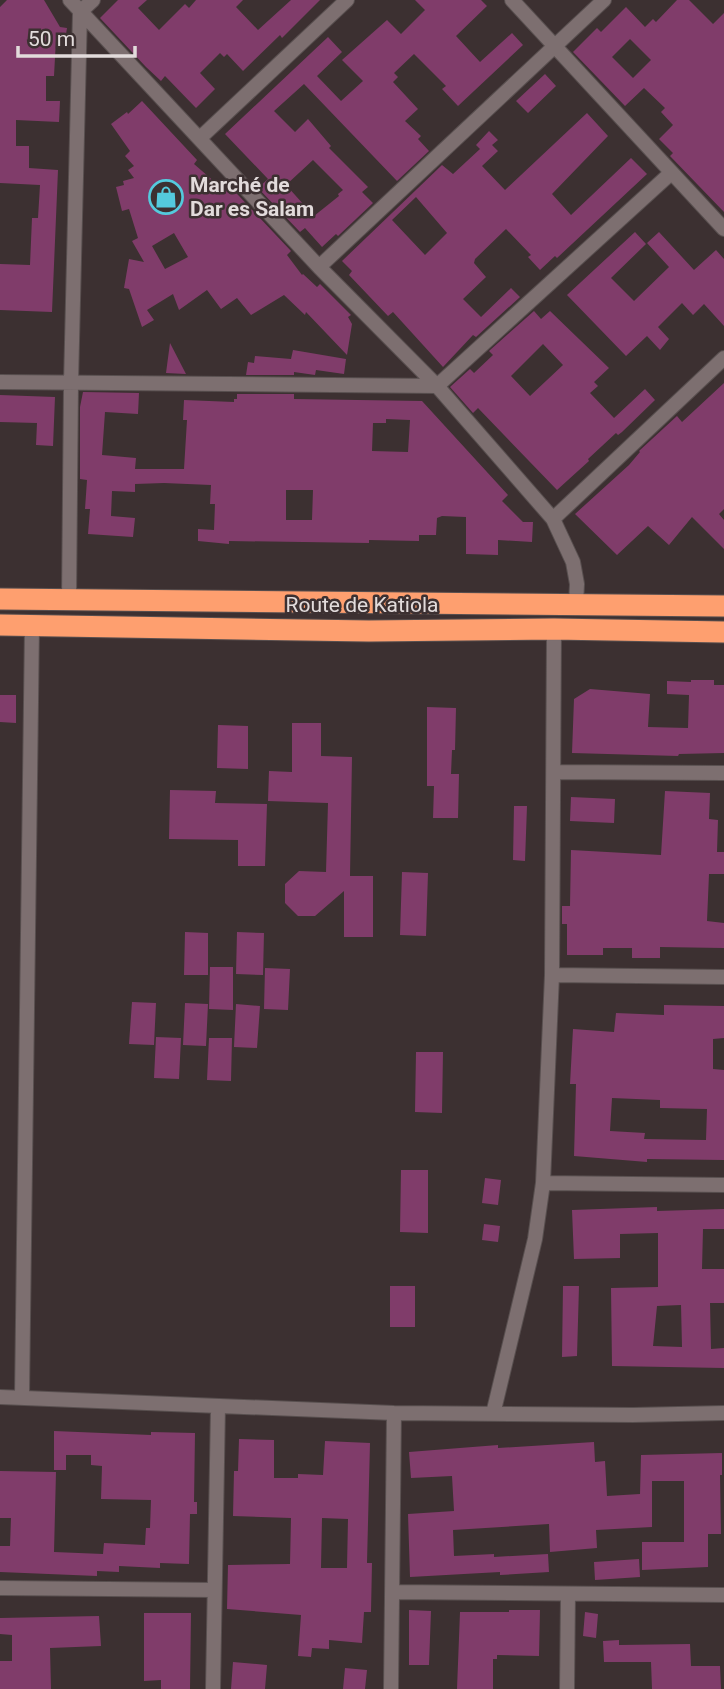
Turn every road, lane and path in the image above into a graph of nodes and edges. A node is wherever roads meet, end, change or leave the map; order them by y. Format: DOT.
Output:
graph roads {
  1 [pos="70,0"];
  2 [pos="93,0"];
  3 [pos="347,0"];
  4 [pos="512,0"];
  5 [pos="604,0"];
  6 [pos="80,12"];
  7 [pos="554,46"];
  8 [pos="200,138"];
  9 [pos="671,173"];
  10 [pos="724,229"];
  11 [pos="320,267"];
  12 [pos="724,358"];
  13 [pos="0,382"];
  14 [pos="71,383"];
  15 [pos="437,386"];
  16 [pos="553,519"];
  17 [pos="0,599"];
  18 [pos="69,601"];
  19 [pos="576,604"];
  20 [pos="724,606"];
  21 [pos="0,625"];
  22 [pos="32,625"];
  23 [pos="554,629"];
  24 [pos="724,632"];
  25 [pos="555,772"];
  26 [pos="724,774"];
  27 [pos="552,975"];
  28 [pos="724,976"];
  29 [pos="543,1183"];
  30 [pos="724,1185"];
  31 [pos="0,1397"];
  32 [pos="22,1397"];
  33 [pos="218,1406"];
  34 [pos="394,1413"];
  35 [pos="724,1413"];
  36 [pos="493,1414"];
  37 [pos="0,1588"];
  38 [pos="214,1590"];
  39 [pos="393,1592"];
  40 [pos="568,1594"];
  41 [pos="724,1595"];
  42 [pos="213,1689"];
  43 [pos="391,1689"];
  44 [pos="567,1689"];
  1 -- 6 [label="street"];
  2 -- 6 [label="street"];
  3 -- 8 [label="street"];
  4 -- 7 [label="street"];
  5 -- 7 [label="street"];
  6 -- 8 [label="street"];
  6 -- 14 [label="street"];
  7 -- 9 [label="street"];
  7 -- 11 [label="street"];
  8 -- 11 [label="street"];
  9 -- 10 [label="street"];
  9 -- 15 [label="street"];
  11 -- 15 [label="street"];
  12 -- 16 [label="street"];
  13 -- 14 [label="street"];
  14 -- 15 [label="street"];
  14 -- 18 [label="street"];
  15 -- 16 [label="street"];
  16 -- 19 [label="street"];
  17 -- 18 [label="highway, Route de Katiola"];
  18 -- 19 [label="highway, Route de Katiola"];
  19 -- 20 [label="highway, Route de Katiola"];
  21 -- 22 [label="highway, Route de Katiola"];
  22 -- 23 [label="highway, Route de Katiola"];
  22 -- 32 [label="street"];
  23 -- 24 [label="highway, Route de Katiola"];
  23 -- 25 [label="street"];
  25 -- 26 [label="street"];
  25 -- 27 [label="street"];
  27 -- 28 [label="street"];
  27 -- 29 [label="street"];
  29 -- 30 [label="street"];
  29 -- 36 [label="street"];
  31 -- 32 [label="street"];
  32 -- 33 [label="street"];
  33 -- 34 [label="street"];
  33 -- 38 [label="street"];
  34 -- 36 [label="street"];
  34 -- 39 [label="street"];
  35 -- 36 [label="street"];
  37 -- 38 [label="street"];
  38 -- 42 [label="street"];
  39 -- 40 [label="street"];
  39 -- 43 [label="street"];
  40 -- 41 [label="street"];
  40 -- 44 [label="street"];
}
